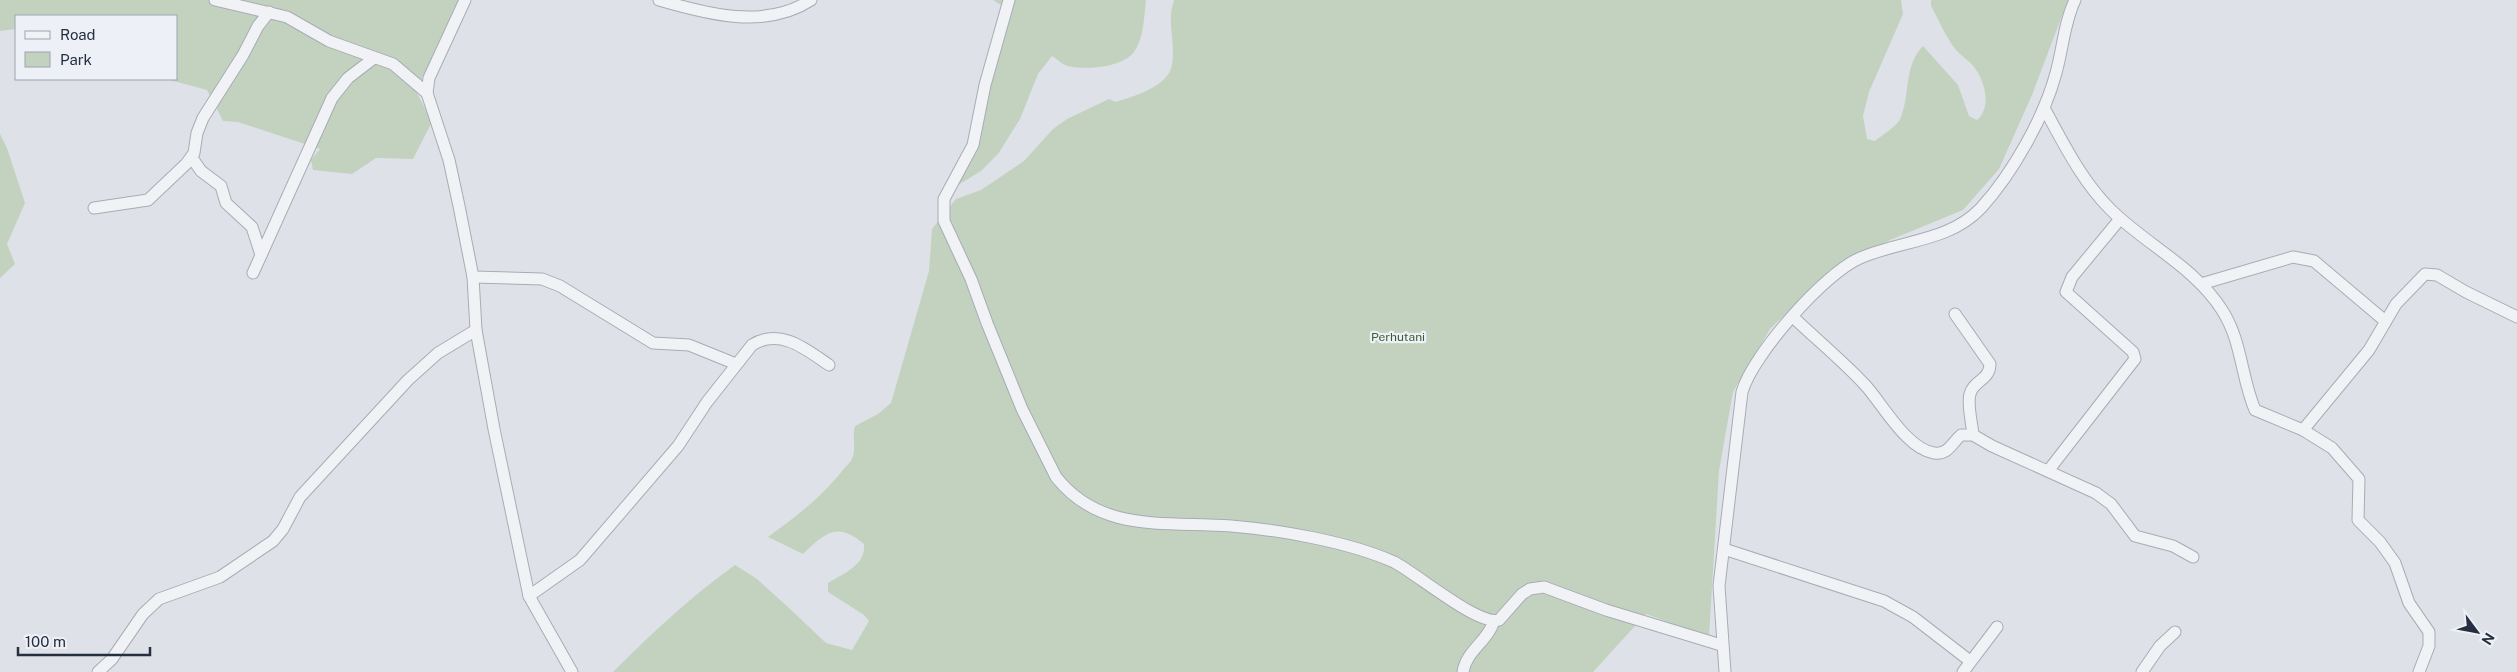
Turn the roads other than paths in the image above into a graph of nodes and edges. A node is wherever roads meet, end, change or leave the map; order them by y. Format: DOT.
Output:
graph roads {
  1 [pos="214,0"];
  2 [pos="465,0"];
  3 [pos="659,0"];
  4 [pos="811,0"];
  5 [pos="1009,0"];
  6 [pos="2075,0"];
  7 [pos="269,12"];
  8 [pos="374,58"];
  9 [pos="430,78"];
  10 [pos="414,81"];
  11 [pos="427,93"];
  12 [pos="2044,108"];
  13 [pos="192,158"];
  14 [pos="94,208"];
  15 [pos="2120,219"];
  16 [pos="261,255"];
  17 [pos="253,272"];
  18 [pos="473,277"];
  19 [pos="2202,284"];
  20 [pos="1955,314"];
  21 [pos="1793,317"];
  22 [pos="2517,317"];
  23 [pos="2384,320"];
  24 [pos="476,330"];
  25 [pos="736,364"];
  26 [pos="829,365"];
  27 [pos="2303,430"];
  28 [pos="1973,435"];
  29 [pos="2048,471"];
  30 [pos="1724,549"];
  31 [pos="2193,558"];
  32 [pos="529,596"];
  33 [pos="1494,621"];
  34 [pos="1997,626"];
  35 [pos="2175,632"];
  36 [pos="1721,644"];
  37 [pos="1970,662"];
  38 [pos="1726,671"];
  39 [pos="98,672"];
  40 [pos="572,672"];
  41 [pos="1463,672"];
  42 [pos="1962,672"];
  43 [pos="2142,672"];
  44 [pos="2419,672"];
  1 -- 7 [label="street"];
  2 -- 9 [label="street"];
  3 -- 4 [label="street"];
  5 -- 33 [label="street"];
  6 -- 12 [label="street"];
  7 -- 8 [label="street"];
  7 -- 13 [label="street"];
  8 -- 10 [label="street"];
  8 -- 16 [label="street"];
  9 -- 10 [label="street"];
  9 -- 11 [label="street"];
  10 -- 11 [label="street"];
  11 -- 18 [label="street"];
  12 -- 15 [label="street"];
  12 -- 21 [label="street"];
  13 -- 14 [label="street"];
  13 -- 16 [label="street"];
  15 -- 19 [label="street"];
  15 -- 29 [label="street"];
  16 -- 17 [label="street"];
  18 -- 24 [label="street"];
  18 -- 25 [label="street"];
  19 -- 23 [label="street"];
  19 -- 27 [label="street"];
  20 -- 28 [label="street"];
  21 -- 28 [label="street"];
  21 -- 30 [label="street"];
  22 -- 23 [label="street"];
  23 -- 27 [label="street"];
  24 -- 32 [label="street"];
  24 -- 39 [label="street"];
  25 -- 26 [label="street"];
  25 -- 32 [label="street"];
  27 -- 44 [label="street"];
  28 -- 29 [label="street"];
  29 -- 31 [label="street"];
  30 -- 36 [label="street"];
  30 -- 37 [label="street"];
  32 -- 40 [label="street"];
  33 -- 36 [label="street"];
  33 -- 41 [label="street"];
  34 -- 37 [label="street"];
  35 -- 43 [label="street"];
  36 -- 38 [label="street"];
  37 -- 42 [label="street"];
}
